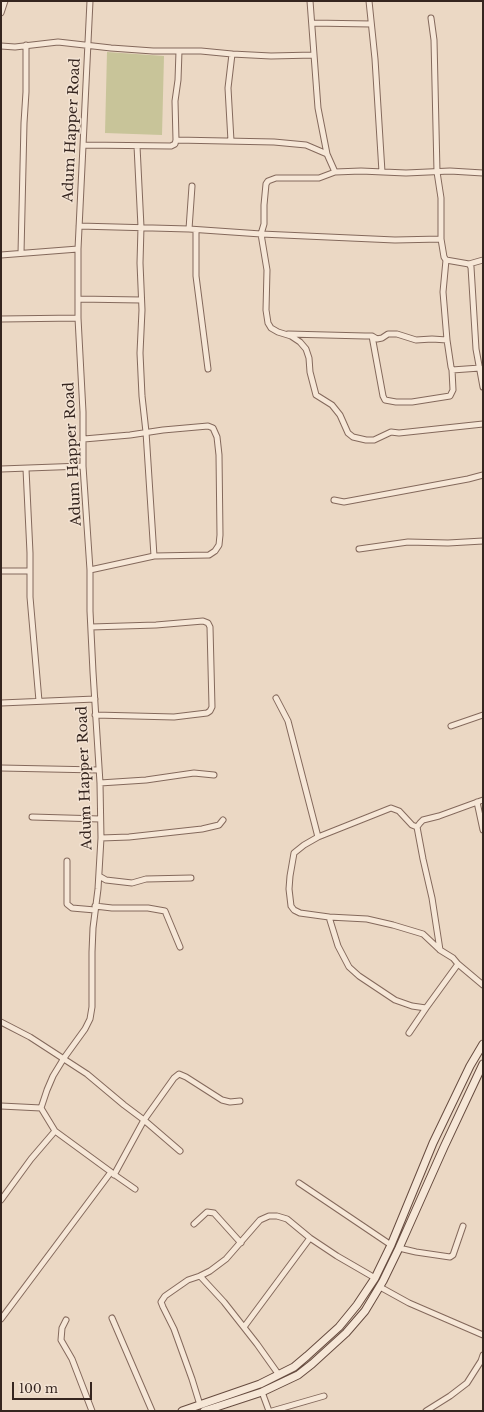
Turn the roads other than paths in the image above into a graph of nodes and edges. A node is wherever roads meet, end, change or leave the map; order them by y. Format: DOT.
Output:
graph roads {
  1 [pos="5,1"];
  2 [pos="90,1"];
  3 [pos="310,1"];
  4 [pos="369,1"];
  5 [pos="1,13"];
  6 [pos="431,18"];
  7 [pos="312,23"];
  8 [pos="371,24"];
  9 [pos="26,45"];
  10 [pos="1,46"];
  11 [pos="88,46"];
  12 [pos="179,51"];
  13 [pos="232,54"];
  14 [pos="314,54"];
  15 [pos="176,140"];
  16 [pos="231,141"];
  17 [pos="83,145"];
  18 [pos="136,146"];
  19 [pos="327,154"];
  20 [pos="335,172"];
  21 [pos="382,172"];
  22 [pos="437,172"];
  23 [pos="483,173"];
  24 [pos="192,186"];
  25 [pos="79,226"];
  26 [pos="141,227"];
  27 [pos="189,229"];
  28 [pos="196,230"];
  29 [pos="261,234"];
  30 [pos="441,239"];
  31 [pos="78,249"];
  32 [pos="21,253"];
  33 [pos="1,255"];
  34 [pos="446,260"];
  35 [pos="483,260"];
  36 [pos="469,264"];
  37 [pos="78,299"];
  38 [pos="141,300"];
  39 [pos="78,318"];
  40 [pos="1,319"];
  41 [pos="285,334"];
  42 [pos="372,336"];
  43 [pos="447,340"];
  44 [pos="480,368"];
  45 [pos="208,369"];
  46 [pos="452,370"];
  47 [pos="483,387"];
  48 [pos="483,424"];
  49 [pos="146,432"];
  50 [pos="84,439"];
  51 [pos="83,466"];
  52 [pos="26,469"];
  53 [pos="1,470"];
  54 [pos="483,475"];
  55 [pos="334,500"];
  56 [pos="483,541"];
  57 [pos="359,549"];
  58 [pos="154,556"];
  59 [pos="90,570"];
  60 [pos="1,571"];
  61 [pos="30,571"];
  62 [pos="92,627"];
  63 [pos="276,698"];
  64 [pos="95,699"];
  65 [pos="39,701"];
  66 [pos="1,703"];
  67 [pos="95,715"];
  68 [pos="483,715"];
  69 [pos="451,726"];
  70 [pos="1,768"];
  71 [pos="98,770"];
  72 [pos="214,775"];
  73 [pos="100,783"];
  74 [pos="483,800"];
  75 [pos="477,802"];
  76 [pos="32,817"];
  77 [pos="100,819"];
  78 [pos="223,820"];
  79 [pos="417,827"];
  80 [pos="483,830"];
  81 [pos="318,837"];
  82 [pos="101,838"];
  83 [pos="67,861"];
  84 [pos="99,876"];
  85 [pos="191,878"];
  86 [pos="95,908"];
  87 [pos="329,918"];
  88 [pos="180,947"];
  89 [pos="440,950"];
  90 [pos="458,964"];
  91 [pos="483,985"];
  92 [pos="426,1008"];
  93 [pos="1,1022"];
  94 [pos="409,1033"];
  95 [pos="483,1044"];
  96 [pos="64,1058"];
  97 [pos="483,1064"];
  98 [pos="481,1072"];
  99 [pos="240,1101"];
  100 [pos="1,1106"];
  101 [pos="41,1108"];
  102 [pos="144,1120"];
  103 [pos="55,1131"];
  104 [pos="433,1143"];
  105 [pos="444,1148"];
  106 [pos="180,1151"];
  107 [pos="113,1174"];
  108 [pos="299,1183"];
  109 [pos="1,1188"];
  110 [pos="135,1189"];
  111 [pos="7,1192"];
  112 [pos="1,1200"];
  113 [pos="194,1224"];
  114 [pos="463,1226"];
  115 [pos="310,1238"];
  116 [pos="241,1243"];
  117 [pos="391,1245"];
  118 [pos="399,1248"];
  119 [pos="200,1276"];
  120 [pos="375,1278"];
  121 [pos="380,1287"];
  122 [pos="112,1318"];
  123 [pos="1,1319"];
  124 [pos="66,1320"];
  125 [pos="244,1327"];
  126 [pos="483,1335"];
  127 [pos="483,1355"];
  128 [pos="279,1375"];
  129 [pos="262,1392"];
  130 [pos="324,1396"];
  131 [pos="202,1408"];
  132 [pos="92,1411"];
  133 [pos="152,1411"];
  134 [pos="182,1411"];
  135 [pos="270,1411"];
  136 [pos="426,1411"];
  1 -- 5 [label="street"];
  2 -- 11 [label="street, Adum Happer Road"];
  3 -- 7 [label="street"];
  4 -- 8 [label="street"];
  6 -- 22 [label="street"];
  7 -- 8 [label="street"];
  7 -- 14 [label="street"];
  8 -- 21 [label="street"];
  9 -- 10 [label="street"];
  9 -- 11 [label="street"];
  9 -- 32 [label="street"];
  11 -- 12 [label="street"];
  11 -- 17 [label="street, Adum Happer Road"];
  12 -- 13 [label="street"];
  12 -- 15 [label="street"];
  13 -- 14 [label="street"];
  13 -- 16 [label="street"];
  14 -- 19 [label="street"];
  15 -- 16 [label="street"];
  15 -- 18 [label="street"];
  16 -- 19 [label="street"];
  17 -- 18 [label="street"];
  17 -- 25 [label="street, Adum Happer Road"];
  18 -- 26 [label="street"];
  19 -- 20 [label="street"];
  20 -- 21 [label="street"];
  20 -- 29 [label="street"];
  21 -- 22 [label="street"];
  22 -- 23 [label="street"];
  22 -- 30 [label="street"];
  24 -- 27 [label="street"];
  25 -- 26 [label="street"];
  25 -- 31 [label="street, Adum Happer Road"];
  26 -- 27 [label="street"];
  26 -- 38 [label="street"];
  27 -- 28 [label="street"];
  28 -- 29 [label="street"];
  28 -- 45 [label="street"];
  29 -- 30 [label="street"];
  29 -- 41 [label="street"];
  30 -- 34 [label="street"];
  31 -- 32 [label="street"];
  31 -- 37 [label="street, Adum Happer Road"];
  32 -- 33 [label="street"];
  34 -- 36 [label="street"];
  34 -- 43 [label="street"];
  35 -- 36 [label="street"];
  36 -- 44 [label="street"];
  37 -- 38 [label="street"];
  37 -- 39 [label="street, Adum Happer Road"];
  38 -- 49 [label="street"];
  39 -- 40 [label="street"];
  39 -- 50 [label="street, Adum Happer Road"];
  41 -- 42 [label="street"];
  41 -- 48 [label="street"];
  42 -- 43 [label="street"];
  42 -- 46 [label="street"];
  43 -- 46 [label="street"];
  44 -- 46 [label="street"];
  44 -- 47 [label="street"];
  49 -- 50 [label="street"];
  49 -- 58 [label="street"];
  49 -- 58 [label="street"];
  50 -- 51 [label="street, Adum Happer Road"];
  51 -- 52 [label="street"];
  51 -- 59 [label="street, Adum Happer Road"];
  52 -- 53 [label="street"];
  52 -- 61 [label="street"];
  54 -- 55 [label="street"];
  56 -- 57 [label="street"];
  58 -- 59 [label="street"];
  59 -- 62 [label="street, Adum Happer Road"];
  60 -- 61 [label="street"];
  61 -- 65 [label="street"];
  62 -- 64 [label="street, Adum Happer Road"];
  62 -- 67 [label="street"];
  63 -- 81 [label="street"];
  64 -- 65 [label="street"];
  64 -- 67 [label="street, Adum Happer Road"];
  65 -- 66 [label="street"];
  67 -- 71 [label="street, Adum Happer Road"];
  68 -- 69 [label="street"];
  70 -- 71 [label="street"];
  71 -- 73 [label="street, Adum Happer Road"];
  72 -- 73 [label="street"];
  73 -- 77 [label="street, Adum Happer Road"];
  74 -- 75 [label="street"];
  75 -- 79 [label="street"];
  75 -- 80 [label="street"];
  76 -- 77 [label="street"];
  77 -- 82 [label="street, Adum Happer Road"];
  78 -- 82 [label="street"];
  79 -- 81 [label="street"];
  79 -- 89 [label="street"];
  81 -- 87 [label="street"];
  82 -- 84 [label="street, Adum Happer Road"];
  83 -- 86 [label="street"];
  84 -- 85 [label="street"];
  84 -- 86 [label="street, Adum Happer Road"];
  86 -- 88 [label="street"];
  86 -- 96 [label="street, Adum Happer Road"];
  87 -- 89 [label="street"];
  87 -- 92 [label="street"];
  89 -- 90 [label="street"];
  90 -- 91 [label="street"];
  90 -- 92 [label="street"];
  92 -- 94 [label="street"];
  93 -- 96 [label="street"];
  95 -- 104 [label="street"];
  96 -- 101 [label="street, Adum Happer Road"];
  96 -- 102 [label="street"];
  97 -- 98 [label="street"];
  98 -- 105 [label="street"];
  99 -- 102 [label="street"];
  100 -- 101 [label="street"];
  101 -- 103 [label="street"];
  102 -- 106 [label="street"];
  102 -- 107 [label="street"];
  103 -- 107 [label="street"];
  103 -- 111 [label="street"];
  104 -- 105 [label="street"];
  104 -- 117 [label="street"];
  105 -- 118 [label="street"];
  107 -- 110 [label="street"];
  107 -- 123 [label="street"];
  108 -- 117 [label="street"];
  109 -- 111 [label="street"];
  111 -- 112 [label="street"];
  113 -- 116 [label="street"];
  114 -- 118 [label="street"];
  115 -- 116 [label="street"];
  115 -- 120 [label="street"];
  115 -- 125 [label="street"];
  116 -- 119 [label="street"];
  117 -- 120 [label="street"];
  118 -- 121 [label="street"];
  119 -- 125 [label="street"];
  119 -- 131 [label="street"];
  120 -- 128 [label="street"];
  121 -- 126 [label="street"];
  121 -- 129 [label="street"];
  122 -- 133 [label="street"];
  124 -- 132 [label="street"];
  125 -- 128 [label="street"];
  127 -- 136 [label="street"];
  128 -- 131 [label="street"];
  129 -- 131 [label="street"];
  129 -- 135 [label="street"];
  130 -- 135 [label="street"];
  131 -- 134 [label="street"];
}
